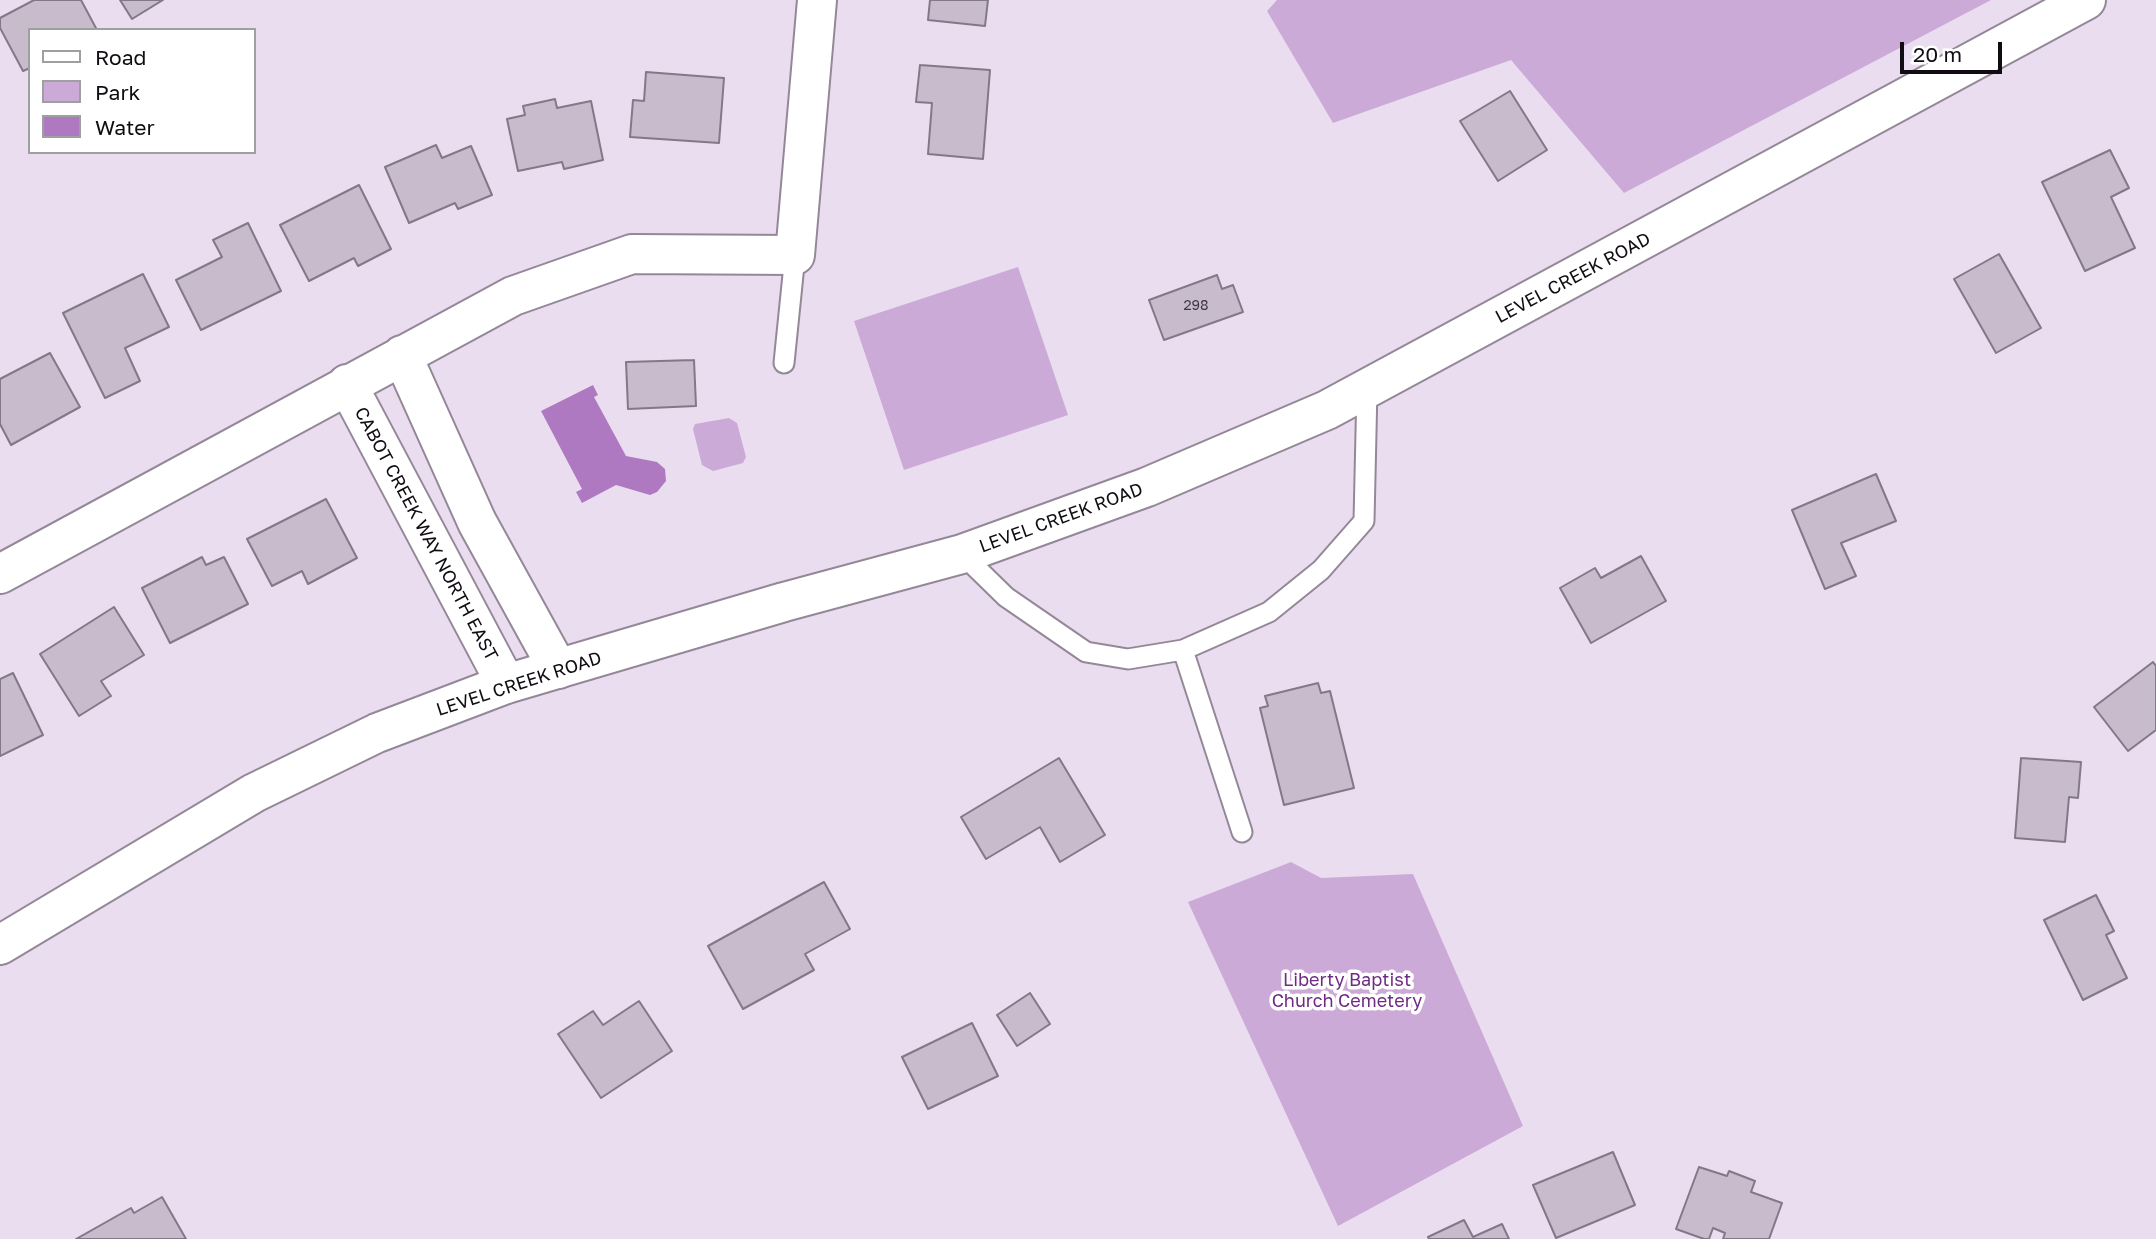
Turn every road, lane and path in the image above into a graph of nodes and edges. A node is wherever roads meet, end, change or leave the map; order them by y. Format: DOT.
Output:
graph roads {
  1 [pos="817,0"];
  2 [pos="2086,0"];
  3 [pos="795,255"];
  4 [pos="402,355"];
  5 [pos="784,363"];
  6 [pos="346,384"];
  7 [pos="1367,388"];
  8 [pos="962,554"];
  9 [pos="0,574"];
  10 [pos="1183,650"];
  11 [pos="558,669"];
  12 [pos="506,684"];
  13 [pos="1242,832"];
  14 [pos="0,945"];
  1 -- 3 [label="street"];
  2 -- 7 [label="street, LEVEL CREEK ROAD"];
  3 -- 4 [label="street"];
  3 -- 5 [label="lane"];
  4 -- 6 [label="street"];
  4 -- 11 [label="street"];
  6 -- 9 [label="street"];
  6 -- 12 [label="street, CABOT CREEK WAY NORTH EAST"];
  7 -- 8 [label="street, LEVEL CREEK ROAD"];
  7 -- 10 [label="lane"];
  8 -- 10 [label="lane"];
  8 -- 11 [label="street, LEVEL CREEK ROAD"];
  10 -- 13 [label="lane"];
  11 -- 12 [label="street, LEVEL CREEK ROAD"];
  12 -- 14 [label="street, LEVEL CREEK ROAD"];
}
